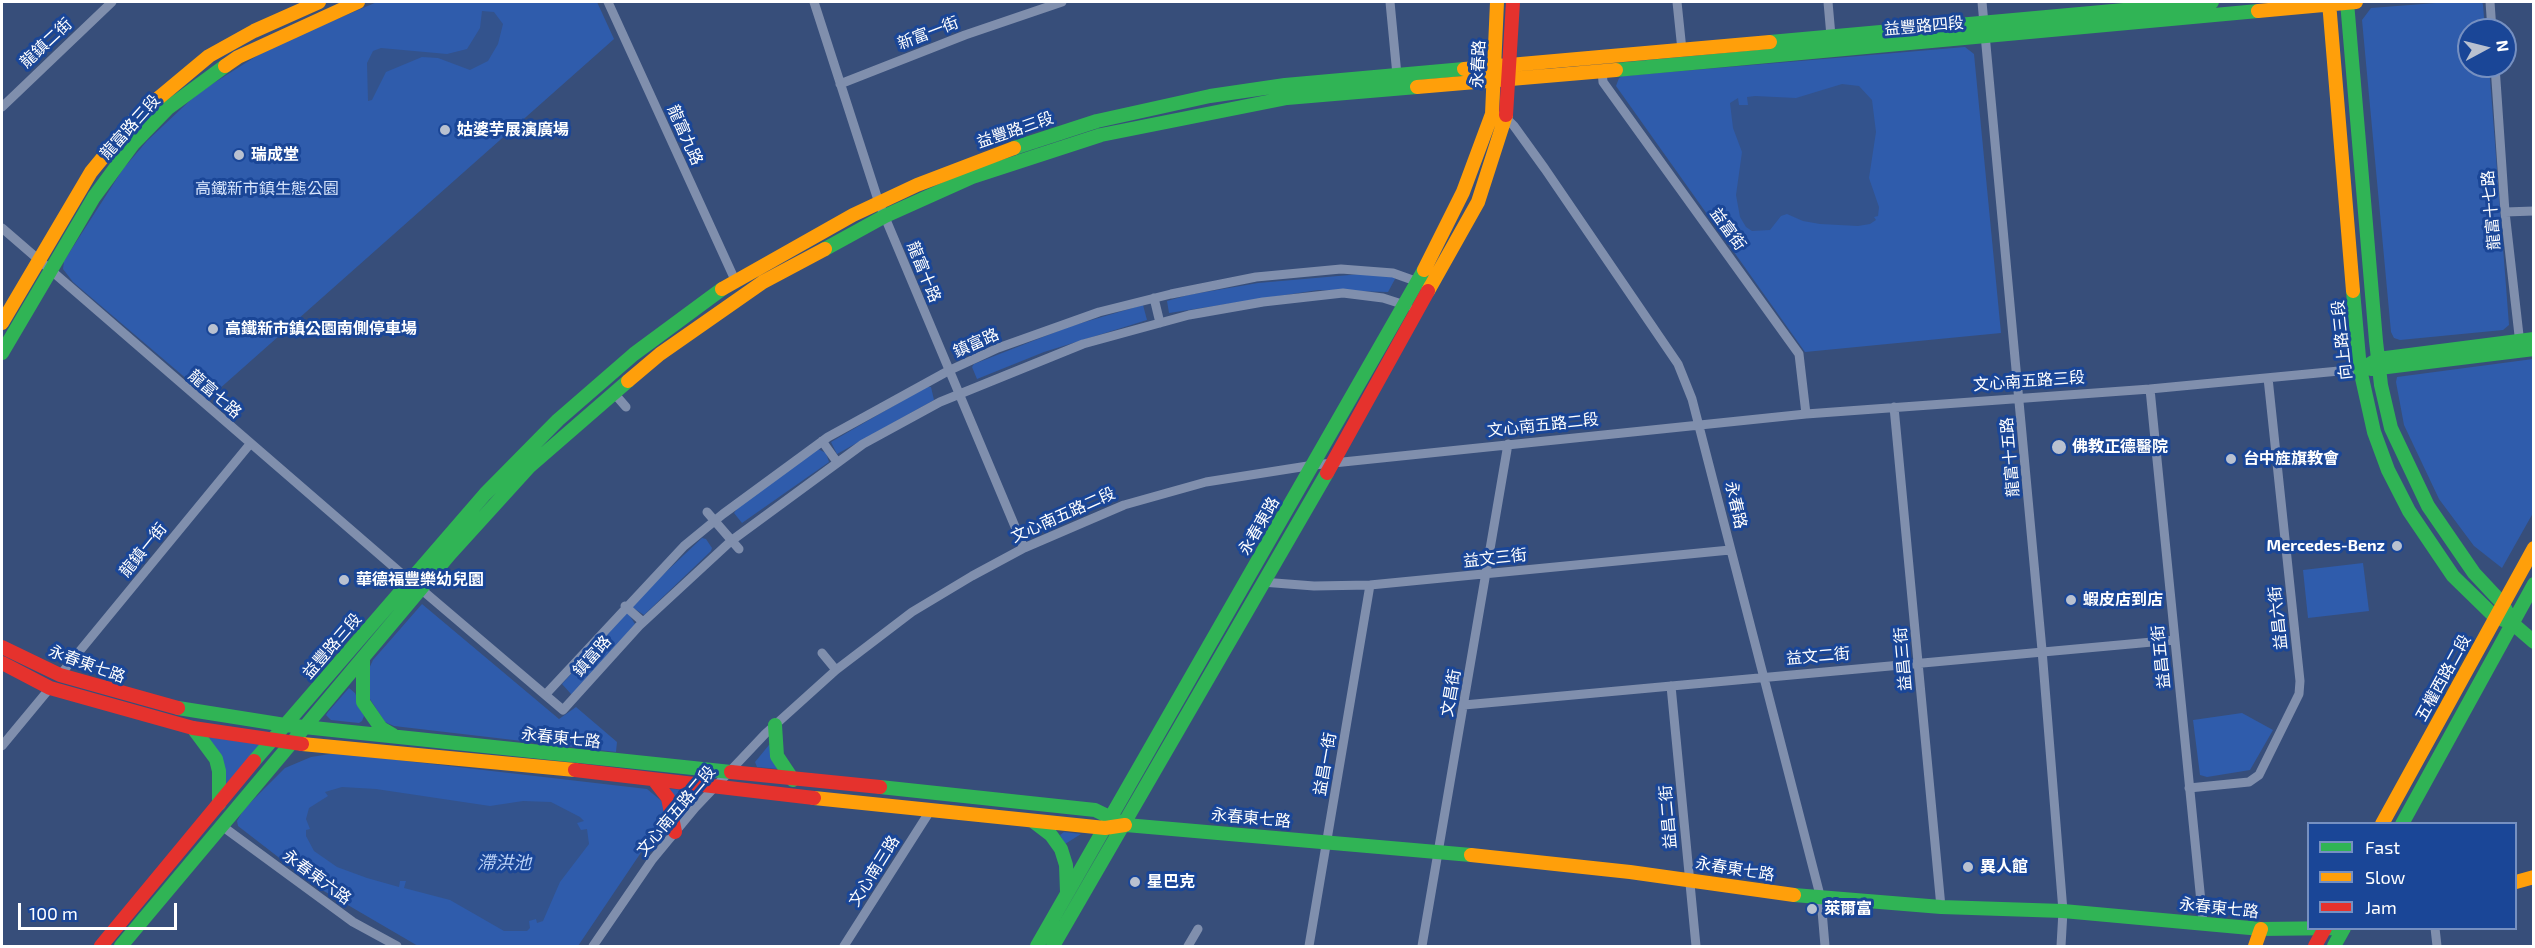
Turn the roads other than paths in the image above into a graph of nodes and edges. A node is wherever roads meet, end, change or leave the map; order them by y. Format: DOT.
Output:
graph roads {
  1 [pos="112,2"];
  2 [pos="318,2"];
  3 [pos="358,2"];
  4 [pos="608,2"];
  5 [pos="814,2"];
  6 [pos="1062,2"];
  7 [pos="1390,2"];
  8 [pos="1497,2"];
  9 [pos="1513,2"];
  10 [pos="1677,2"];
  11 [pos="1828,2"];
  12 [pos="1982,2"];
  13 [pos="2212,2"];
  14 [pos="2350,2"];
  15 [pos="2490,2"];
  16 [pos="2329,3"];
  17 [pos="2153,5"];
  18 [pos="327,15"];
  19 [pos="2491,18"];
  20 [pos="1984,22"];
  21 [pos="1831,36"];
  22 [pos="1985,38"];
  23 [pos="1682,50"];
  24 [pos="1602,71"];
  25 [pos="1509,72"];
  26 [pos="1494,73"];
  27 [pos="1397,75"];
  28 [pos="2496,78"];
  29 [pos="840,84"];
  30 [pos="2,107"];
  31 [pos="1499,116"];
  32 [pos="879,203"];
  33 [pos="2534,211"];
  34 [pos="2505,212"];
  35 [pos="885,216"];
  36 [pos="2,228"];
  37 [pos="39,262"];
  38 [pos="50,272"];
  39 [pos="735,280"];
  40 [pos="1418,282"];
  41 [pos="1431,288"];
  42 [pos="1154,298"];
  43 [pos="1404,305"];
  44 [pos="1419,310"];
  45 [pos="1160,323"];
  46 [pos="2,324"];
  47 [pos="2527,345"];
  48 [pos="2,353"];
  49 [pos="2379,364"];
  50 [pos="2360,369"];
  51 [pos="948,371"];
  52 [pos="2268,378"];
  53 [pos="603,381"];
  54 [pos="2150,389"];
  55 [pos="613,392"];
  56 [pos="958,394"];
  57 [pos="2019,397"];
  58 [pos="627,406"];
  59 [pos="1894,407"];
  60 [pos="1806,414"];
  61 [pos="1700,425"];
  62 [pos="822,441"];
  63 [pos="250,444"];
  64 [pos="1508,444"];
  65 [pos="837,462"];
  66 [pos="1334,463"];
  67 [pos="1314,465"];
  68 [pos="707,512"];
  69 [pos="715,521"];
  70 [pos="731,541"];
  71 [pos="1024,548"];
  72 [pos="2534,548"];
  73 [pos="739,549"];
  74 [pos="1730,550"];
  75 [pos="1486,574"];
  76 [pos="410,581"];
  77 [pos="1263,582"];
  78 [pos="2534,584"];
  79 [pos="1370,585"];
  80 [pos="422,590"];
  81 [pos="2503,604"];
  82 [pos="625,606"];
  83 [pos="2495,617"];
  84 [pos="643,622"];
  85 [pos="2512,623"];
  86 [pos="2174,640"];
  87 [pos="2534,642"];
  88 [pos="2,646"];
  89 [pos="2042,650"];
  90 [pos="822,653"];
  91 [pos="363,658"];
  92 [pos="2,663"];
  93 [pos="1918,663"];
  94 [pos="836,670"];
  95 [pos="60,675"];
  96 [pos="1762,676"];
  97 [pos="1671,686"];
  98 [pos="50,688"];
  99 [pos="546,694"];
  100 [pos="1464,705"];
  101 [pos="285,725"];
  102 [pos="775,725"];
  103 [pos="305,727"];
  104 [pos="193,728"];
  105 [pos="395,736"];
  106 [pos="270,741"];
  107 [pos="290,743"];
  108 [pos="2,746"];
  109 [pos="728,773"];
  110 [pos="654,780"];
  111 [pos="794,780"];
  112 [pos="715,787"];
  113 [pos="2189,788"];
  114 [pos="219,804"];
  115 [pos="930,811"];
  116 [pos="1032,820"];
  117 [pos="2383,822"];
  118 [pos="2403,822"];
  119 [pos="1108,823"];
  120 [pos="1126,825"];
  121 [pos="222,826"];
  122 [pos="675,832"];
  123 [pos="1327,842"];
  124 [pos="1438,852"];
  125 [pos="2534,877"];
  126 [pos="1688,878"];
  127 [pos="2517,882"];
  128 [pos="1067,895"];
  129 [pos="1821,899"];
  130 [pos="1941,907"];
  131 [pos="2062,911"];
  132 [pos="2204,922"];
  133 [pos="1198,929"];
  134 [pos="2261,929"];
  135 [pos="2307,929"];
  136 [pos="2323,930"];
  137 [pos="2342,930"];
  138 [pos="2435,930"];
  139 [pos="379,937"];
  140 [pos="101,946"];
  141 [pos="121,946"];
  142 [pos="373,946"];
  143 [pos="397,946"];
  144 [pos="593,946"];
  145 [pos="844,946"];
  146 [pos="1037,946"];
  147 [pos="1053,946"];
  148 [pos="1188,946"];
  149 [pos="1309,946"];
  150 [pos="1422,946"];
  151 [pos="1696,946"];
  152 [pos="1825,946"];
  153 [pos="2061,946"];
  154 [pos="2255,946"];
  155 [pos="2315,946"];
  156 [pos="2334,946"];
  157 [pos="2437,946"];
  1 -- 30 [label="street, 龍鎮二街"];
  2 -- 18 [label="street"];
  2 -- 37 [label="street, 龍富路三段"];
  3 -- 18 [label="street, 龍富路三段"];
  4 -- 39 [label="street, 龍富九路"];
  5 -- 29 [label="street, 龍富十路"];
  6 -- 29 [label="street, 新富一街"];
  7 -- 27 [label="street"];
  8 -- 26 [label="street, 永春路"];
  9 -- 25 [label="street, 永春路"];
  10 -- 23 [label="street"];
  11 -- 21 [label="street"];
  12 -- 20 [label="street, 龍富十五路"];
  13 -- 17 [label="street, 益豐路四段"];
  14 -- 16 [label="street, 益豐路四段"];
  14 -- 49 [label="street, 向上路三段"];
  15 -- 19 [label="street"];
  16 -- 22 [label="street, 益豐路四段"];
  16 -- 50 [label="street, 向上路三段"];
  17 -- 20 [label="street, 益豐路四段"];
  18 -- 38 [label="street, 龍富路三段"];
  20 -- 21 [label="street, 益豐路四段"];
  20 -- 22 [label="street, 龍富十五路"];
  21 -- 23 [label="street, 益豐路四段"];
  22 -- 24 [label="street, 益豐路四段"];
  22 -- 57 [label="street, 龍富十五路"];
  23 -- 25 [label="street, 益豐路四段"];
  24 -- 25 [label="street, 益豐路四段"];
  24 -- 60 [label="street, 益富街"];
  25 -- 26 [label="street, 益豐路四段"];
  25 -- 31 [label="street, 永春路"];
  26 -- 27 [label="street, 益豐路三段"];
  26 -- 31 [label="street, 永春路"];
  26 -- 35 [label="street, 益豐路三段"];
  27 -- 32 [label="street, 益豐路三段"];
  28 -- 34 [label="street, 龍富十七路"];
  29 -- 32 [label="street, 龍富十路"];
  31 -- 40 [label="street, 永春東路"];
  31 -- 41 [label="street, 永春東路"];
  31 -- 61 [label="street, 永春路"];
  32 -- 35 [label="street, 龍富十路"];
  32 -- 39 [label="street, 益豐路三段"];
  33 -- 34 [label="street"];
  34 -- 47 [label="street, 龍富十七路"];
  35 -- 51 [label="street, 龍富十路"];
  35 -- 55 [label="street, 益豐路三段"];
  36 -- 37 [label="street, 龍富七路"];
  37 -- 38 [label="street, 龍富七路"];
  37 -- 46 [label="street, 龍富路三段"];
  38 -- 48 [label="street, 龍富路三段"];
  38 -- 63 [label="street, 龍富七路"];
  39 -- 53 [label="street, 益豐路三段"];
  40 -- 41 [label="street, 鎮富路"];
  40 -- 42 [label="street, 鎮富路"];
  40 -- 43 [label="street, 永春東路"];
  41 -- 44 [label="street, 永春東路"];
  42 -- 45 [label="street"];
  42 -- 51 [label="street, 鎮富路"];
  43 -- 44 [label="street, 鎮富路"];
  43 -- 45 [label="street, 鎮富路"];
  43 -- 67 [label="street, 永春東路"];
  44 -- 66 [label="street, 永春東路"];
  45 -- 56 [label="street, 鎮富路"];
  47 -- 49 [label="street, 文心南五路三段"];
  49 -- 50 [label="street, 文心南五路三段"];
  49 -- 81 [label="street, 向上路三段"];
  50 -- 52 [label="street, 文心南五路三段"];
  50 -- 83 [label="street, 向上路三段"];
  51 -- 56 [label="street, 龍富十路"];
  51 -- 62 [label="street, 鎮富路"];
  52 -- 54 [label="street, 文心南五路三段"];
  52 -- 113 [label="street, 益昌六街"];
  53 -- 55 [label="street"];
  53 -- 76 [label="street, 益豐路三段"];
  54 -- 57 [label="street, 文心南五路三段"];
  54 -- 86 [label="street, 益昌五街"];
  55 -- 58 [label="street"];
  55 -- 80 [label="street, 益豐路三段"];
  56 -- 65 [label="street, 鎮富路"];
  56 -- 71 [label="street, 龍富十路"];
  57 -- 59 [label="street, 文心南五路三段"];
  57 -- 89 [label="street, 龍富十五路"];
  59 -- 60 [label="street, 文心南五路三段"];
  59 -- 93 [label="street, 益昌三街"];
  60 -- 61 [label="street, 文心南五路三段"];
  61 -- 64 [label="street, 文心南五路二段"];
  61 -- 74 [label="street, 永春路"];
  62 -- 65 [label="street"];
  62 -- 69 [label="street, 鎮富路"];
  63 -- 76 [label="street, 龍富七路"];
  63 -- 95 [label="street, 龍鎮一街"];
  64 -- 66 [label="street, 文心南五路二段"];
  64 -- 75 [label="street, 文昌街"];
  65 -- 70 [label="street, 鎮富路"];
  66 -- 67 [label="street, 文心南五路二段"];
  66 -- 77 [label="street, 永春東路"];
  67 -- 71 [label="street, 文心南五路二段"];
  67 -- 119 [label="street, 永春東路"];
  68 -- 69 [label="street"];
  69 -- 70 [label="street"];
  69 -- 82 [label="street, 鎮富路"];
  70 -- 73 [label="street"];
  70 -- 84 [label="street, 鎮富路"];
  71 -- 94 [label="street, 文心南五路二段"];
  72 -- 81 [label="street, 五權西路二段"];
  74 -- 75 [label="street, 益文三街"];
  74 -- 96 [label="street, 永春路"];
  75 -- 79 [label="street, 益文三街"];
  75 -- 100 [label="street, 文昌街"];
  76 -- 101 [label="street, 益豐路三段"];
  77 -- 79 [label="street, 益文三街"];
  77 -- 120 [label="street, 永春東路"];
  78 -- 85 [label="street, 五權西路二段"];
  79 -- 123 [label="street, 益昌一街"];
  80 -- 91 [label="street, 益豐路三段"];
  80 -- 99 [label="street"];
  81 -- 83 [label="street, 五權西路二段"];
  81 -- 85 [label="street, 向上路三段"];
  82 -- 84 [label="street"];
  82 -- 99 [label="street, 鎮富路"];
  83 -- 85 [label="street, 向上路三段"];
  83 -- 117 [label="street, 五權西路二段"];
  84 -- 99 [label="street, 鎮富路"];
  85 -- 87 [label="street, 向上路三段"];
  85 -- 118 [label="street, 五權西路二段"];
  86 -- 89 [label="street, 益文二街"];
  86 -- 113 [label="street, 益昌五街"];
  88 -- 95 [label="street, 永春東七路"];
  89 -- 93 [label="street, 益文二街"];
  89 -- 131 [label="street, 龍富十五路"];
  90 -- 94 [label="street"];
  91 -- 103 [label="street, 益豐路三段"];
  91 -- 105 [label="street"];
  92 -- 98 [label="street, 永春東七路"];
  93 -- 96 [label="street, 益文二街"];
  93 -- 130 [label="street, 益昌三街"];
  94 -- 102 [label="street, 文心南五路二段"];
  95 -- 101 [label="street, 永春東七路"];
  96 -- 97 [label="street, 益文二街"];
  96 -- 129 [label="street, 永春路"];
  97 -- 100 [label="street, 益文二街"];
  97 -- 126 [label="street, 益昌二街"];
  98 -- 104 [label="street, 永春東七路"];
  98 -- 108 [label="street"];
  100 -- 124 [label="street, 文昌街"];
  101 -- 103 [label="street, 永春東七路"];
  101 -- 106 [label="street, 益豐路三段"];
  102 -- 109 [label="street, 文心南五路二段"];
  102 -- 111 [label="street"];
  103 -- 105 [label="street, 永春東七路"];
  103 -- 107 [label="street, 益豐路三段"];
  104 -- 106 [label="street, 永春東七路"];
  104 -- 114 [label="street"];
  105 -- 109 [label="street, 永春東七路"];
  106 -- 107 [label="street, 永春東七路"];
  106 -- 114 [label="street, 益豐路三段"];
  107 -- 110 [label="street, 永春東七路"];
  107 -- 121 [label="street, 益豐路三段"];
  109 -- 111 [label="street, 永春東七路"];
  109 -- 112 [label="street, 文心南五路二段"];
  110 -- 112 [label="street, 永春東七路"];
  110 -- 122 [label="street"];
  111 -- 119 [label="street, 永春東七路"];
  112 -- 115 [label="street, 永春東七路"];
  112 -- 122 [label="street, 文心南五路二段"];
  113 -- 132 [label="street, 益昌五街"];
  114 -- 140 [label="street, 益豐路三段"];
  115 -- 116 [label="street, 永春東七路"];
  115 -- 145 [label="street, 文心南三路"];
  116 -- 119 [label="street, 永春東七路"];
  116 -- 128 [label="street"];
  119 -- 120 [label="street, 永春東七路"];
  119 -- 128 [label="street, 永春東路"];
  120 -- 123 [label="street, 永春東七路"];
  120 -- 147 [label="street, 永春東路"];
  121 -- 139 [label="street, 永春東六路"];
  121 -- 141 [label="street, 益豐路三段"];
  122 -- 144 [label="street, 文心南五路二段"];
  123 -- 124 [label="street, 永春東七路"];
  123 -- 149 [label="street, 益昌一街"];
  124 -- 126 [label="street, 永春東七路"];
  124 -- 150 [label="street, 文昌街"];
  125 -- 127 [label="street"];
  126 -- 129 [label="street, 永春東七路"];
  126 -- 151 [label="street, 益昌二街"];
  128 -- 146 [label="street, 永春東路"];
  129 -- 130 [label="street, 永春東七路"];
  129 -- 152 [label="street, 永春路"];
  130 -- 131 [label="street, 永春東七路"];
  131 -- 132 [label="street, 永春東七路"];
  131 -- 153 [label="street, 龍富十五路"];
  132 -- 134 [label="street, 永春東七路"];
  133 -- 148 [label="street"];
  134 -- 135 [label="street, 永春東七路"];
  134 -- 154 [label="street"];
  136 -- 155 [label="street"];
  137 -- 156 [label="street"];
  138 -- 157 [label="street"];
  139 -- 142 [label="street"];
  139 -- 143 [label="street, 永春東六路"];
}
